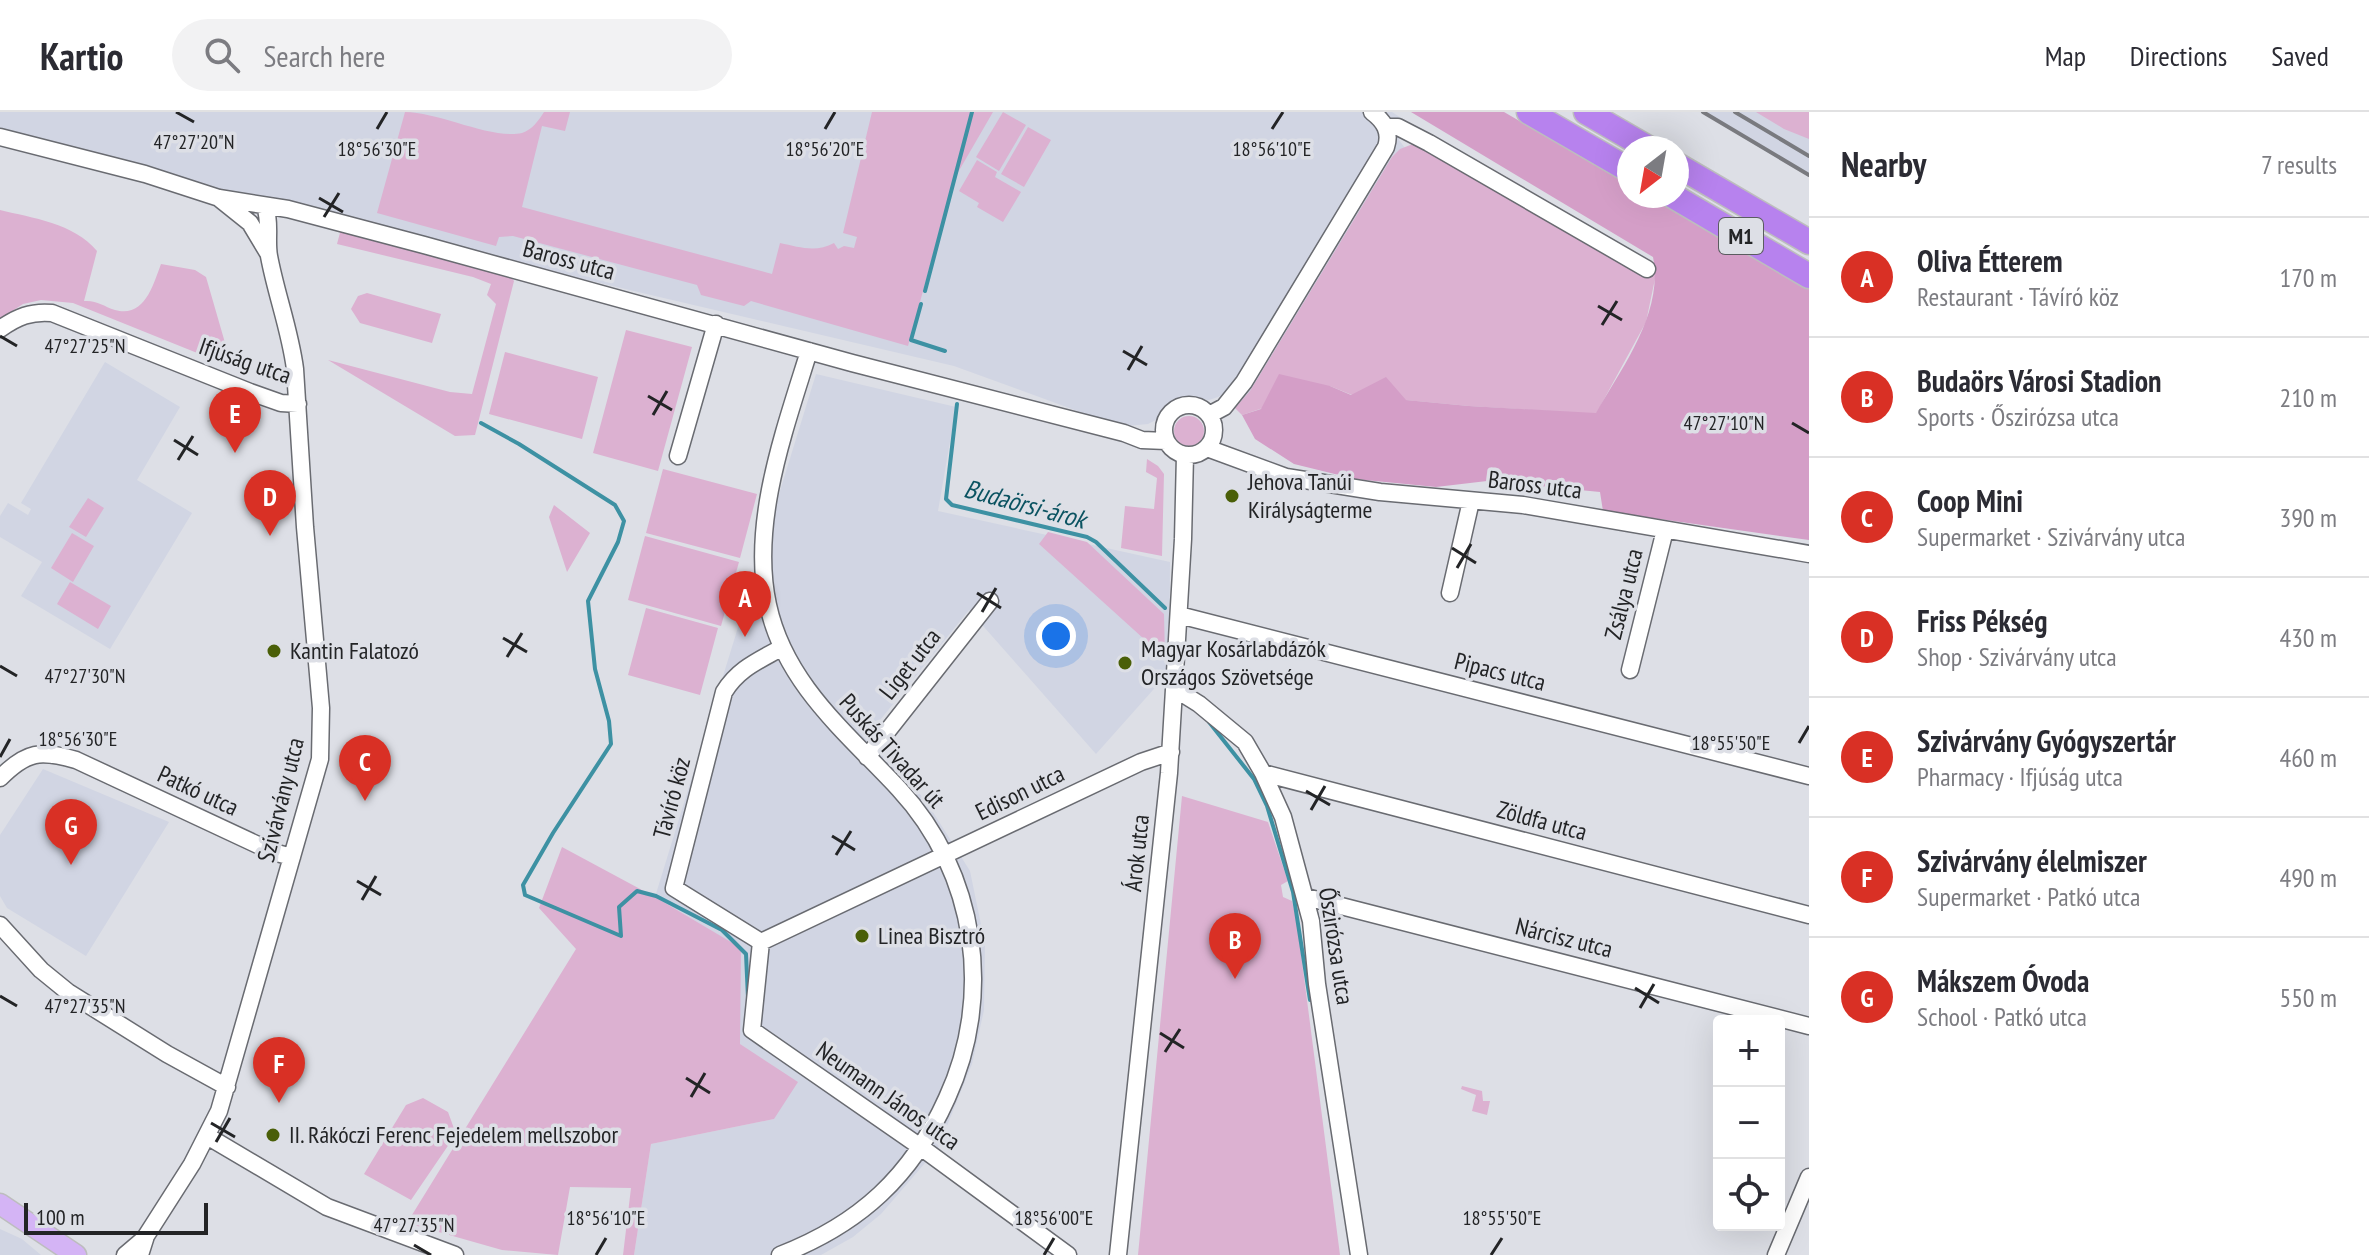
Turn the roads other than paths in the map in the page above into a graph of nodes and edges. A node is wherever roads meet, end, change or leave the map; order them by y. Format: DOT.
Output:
graph roads {
  1 [pos="1372,112"];
  2 [pos="1529,112"];
  3 [pos="1586,112"];
  4 [pos="1386,127"];
  5 [pos="1627,136"];
  6 [pos="0,137"];
  7 [pos="1617,163"];
  8 [pos="1689,172"];
  9 [pos="219,198"];
  10 [pos="1689,205"];
  11 [pos="265,206"];
  12 [pos="1809,242"];
  13 [pos="269,254"];
  14 [pos="1647,269"];
  15 [pos="1809,276"];
  16 [pos="716,324"];
  17 [pos="0,329"];
  18 [pos="809,351"];
  19 [pos="298,404"];
  20 [pos="1170,414"];
  21 [pos="1209,415"];
  22 [pos="1124,433"];
  23 [pos="1166,441"];
  24 [pos="1210,441"];
  25 [pos="1185,455"];
  26 [pos="678,456"];
  27 [pos="1471,501"];
  28 [pos="1665,530"];
  29 [pos="1809,554"];
  30 [pos="1450,593"];
  31 [pos="990,601"];
  32 [pos="1179,615"];
  33 [pos="781,648"];
  34 [pos="1630,670"];
  35 [pos="1175,689"];
  36 [pos="1171,752"];
  37 [pos="867,757"];
  38 [pos="1263,773"];
  39 [pos="1809,776"];
  40 [pos="0,778"];
  41 [pos="944,856"];
  42 [pos="292,857"];
  43 [pos="1306,897"];
  44 [pos="1809,915"];
  45 [pos="0,925"];
  46 [pos="761,942"];
  47 [pos="1809,1026"];
  48 [pos="227,1087"];
  49 [pos="207,1136"];
  50 [pos="922,1148"];
  51 [pos="1809,1177"];
  52 [pos="0,1204"];
  53 [pos="40,1233"];
  54 [pos="146,1236"];
  55 [pos="817,1248"];
  56 [pos="60,1255"];
  57 [pos="76,1255"];
  58 [pos="125,1255"];
  59 [pos="140,1255"];
  60 [pos="455,1255"];
  61 [pos="780,1255"];
  62 [pos="1068,1255"];
  63 [pos="1118,1255"];
  64 [pos="1359,1255"];
  65 [pos="1776,1255"];
  1 -- 4 [label="street"];
  2 -- 7 [label="highway"];
  3 -- 5 [label="highway"];
  4 -- 14 [label="street"];
  4 -- 21 [label="street"];
  6 -- 9 [label="street, Baross utca"];
  8 -- 12 [label="highway, M1"];
  9 -- 11 [label="street, Baross utca"];
  9 -- 13 [label="street, Szivárvány utca"];
  10 -- 15 [label="highway, M1"];
  11 -- 13 [label="street, Szivárvány utca"];
  11 -- 16 [label="street, Baross utca"];
  13 -- 19 [label="street, Szivárvány utca"];
  16 -- 18 [label="street, Baross utca"];
  16 -- 26 [label="street"];
  17 -- 19 [label="street, Ifjúság utca"];
  18 -- 22 [label="street, Baross utca"];
  18 -- 33 [label="street, Puskás Tivadar út"];
  19 -- 42 [label="street, Szivárvány utca"];
  20 -- 21 [label="street"];
  20 -- 22 [label="street"];
  20 -- 23 [label="street"];
  21 -- 24 [label="street"];
  22 -- 23 [label="street, Baross utca"];
  23 -- 25 [label="street"];
  24 -- 25 [label="street"];
  24 -- 27 [label="street, Baross utca"];
  25 -- 32 [label="street, Árok utca"];
  27 -- 28 [label="street, Baross utca"];
  27 -- 30 [label="street"];
  28 -- 29 [label="street, Baross utca"];
  28 -- 34 [label="street, Zsálya utca"];
  31 -- 37 [label="street, Liget utca"];
  32 -- 35 [label="street, Árok utca"];
  32 -- 39 [label="street, Pipacs utca"];
  33 -- 37 [label="street, Puskás Tivadar út"];
  33 -- 46 [label="street, Távíró köz"];
  35 -- 36 [label="street, Árok utca"];
  35 -- 38 [label="street, Őszirózsa utca"];
  36 -- 41 [label="street, Edison utca"];
  36 -- 63 [label="street, Árok utca"];
  37 -- 41 [label="street, Puskás Tivadar út"];
  38 -- 43 [label="street, Őszirózsa utca"];
  38 -- 44 [label="street, Zöldfa utca"];
  40 -- 42 [label="street, Patkó utca"];
  41 -- 46 [label="street, Edison utca"];
  41 -- 50 [label="street, Puskás Tivadar út"];
  42 -- 48 [label="street, Szivárvány utca"];
  43 -- 47 [label="street, Nárcisz utca"];
  43 -- 64 [label="street, Őszirózsa utca"];
  45 -- 48 [label="street"];
  46 -- 50 [label="street, Neumann János utca"];
  48 -- 49 [label="street, Szivárvány utca"];
  49 -- 54 [label="street, Szivárvány utca"];
  49 -- 60 [label="street"];
  50 -- 55 [label="street, Puskás Tivadar út"];
  50 -- 62 [label="street, Neumann János utca"];
  51 -- 65 [label="street"];
  52 -- 53 [label="main road"];
  53 -- 56 [label="main road"];
  53 -- 57 [label="main road"];
  54 -- 58 [label="street, Szivárvány utca"];
  54 -- 59 [label="street, Szivárvány utca"];
  55 -- 61 [label="street, Puskás Tivadar út"];
}
